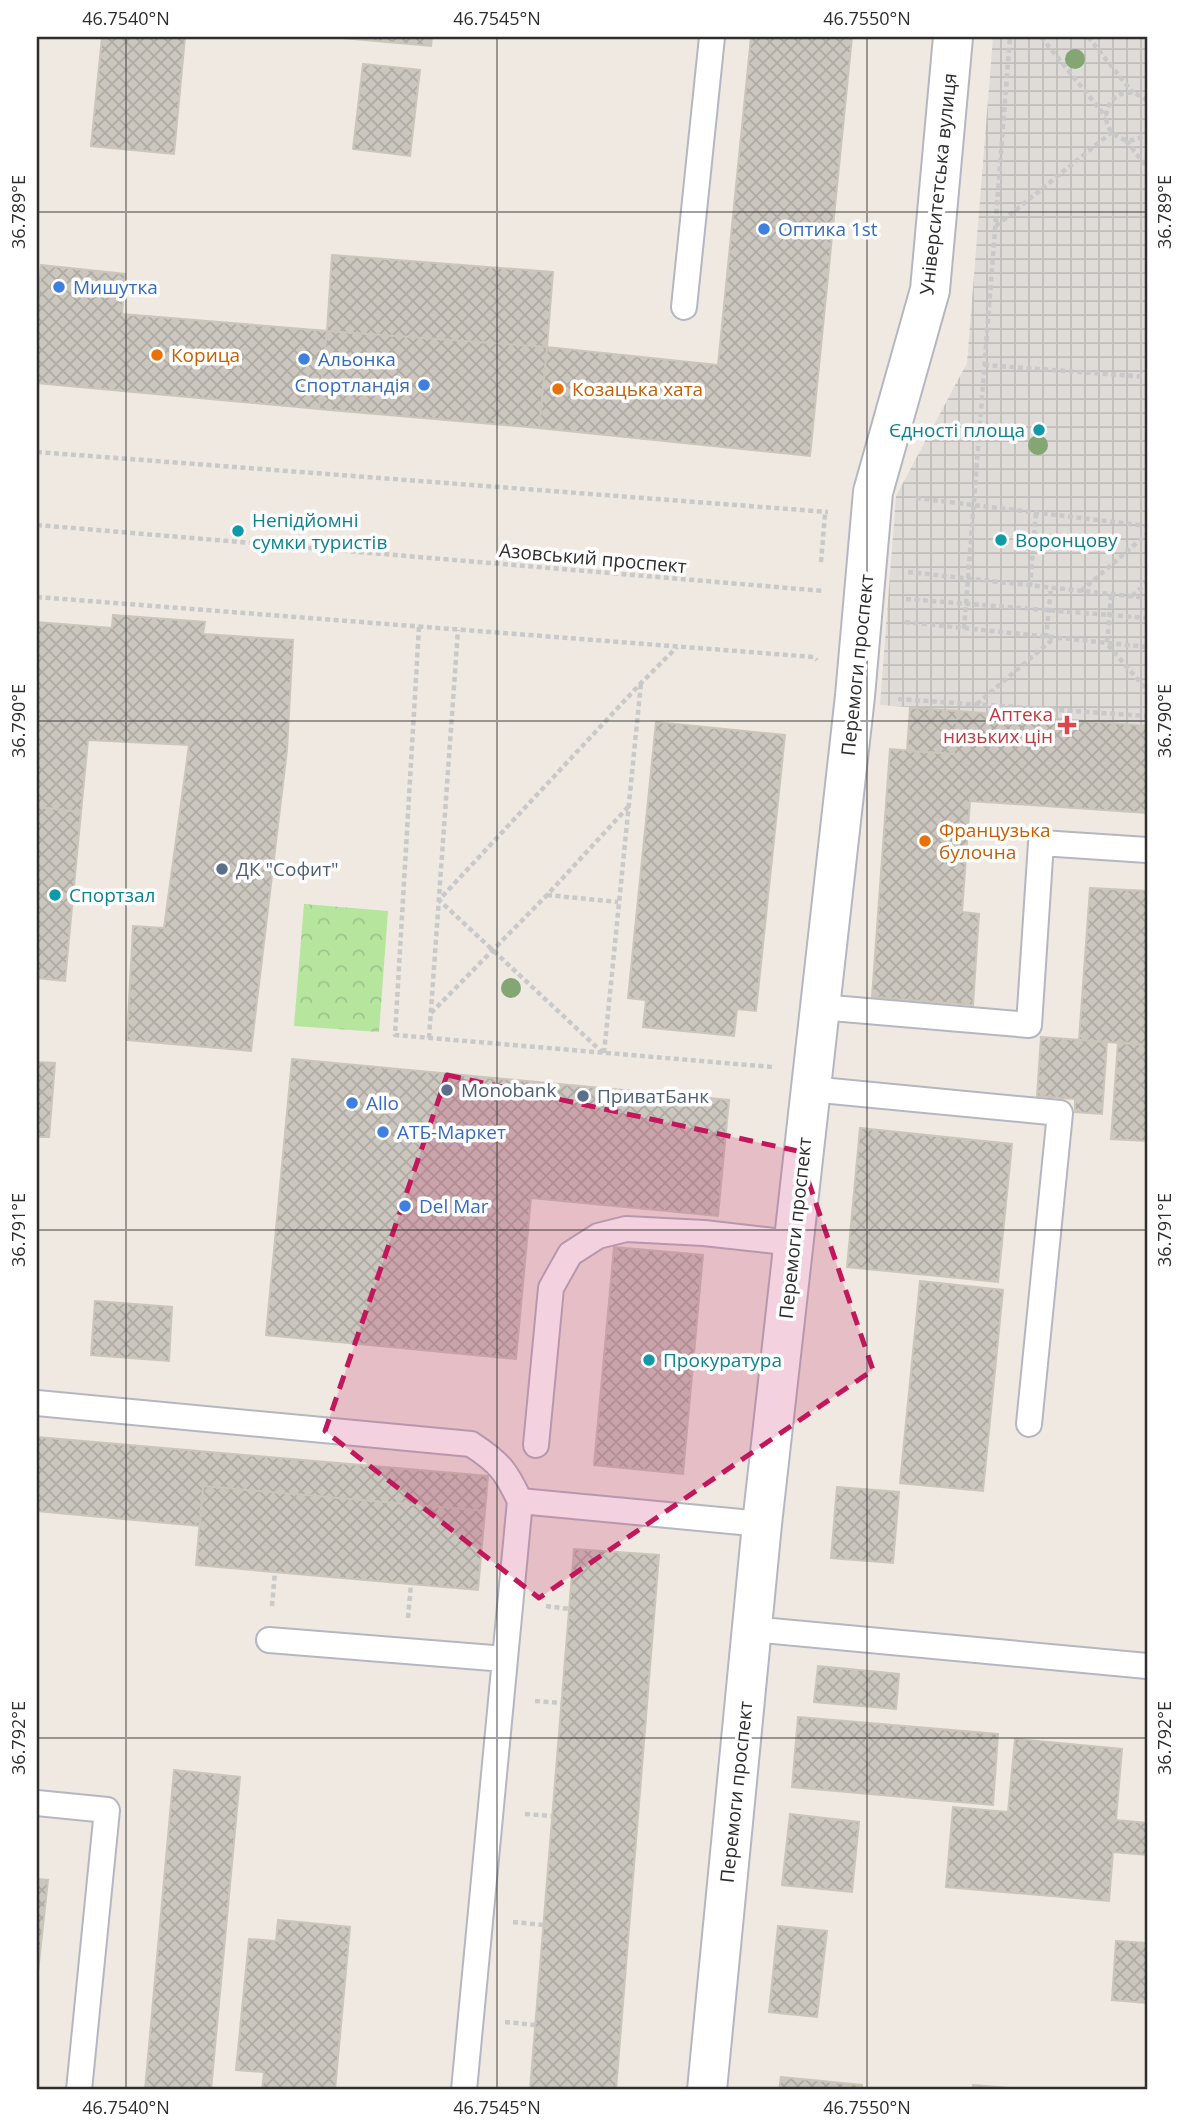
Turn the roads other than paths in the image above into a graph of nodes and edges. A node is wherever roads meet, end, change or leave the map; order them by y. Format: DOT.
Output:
graph roads {
  1 [pos="712,37"];
  2 [pos="953,37"];
  3 [pos="684,307"];
  4 [pos="873,492"];
  5 [pos="1147,850"];
  6 [pos="820,1007"];
  7 [pos="812,1080"];
  8 [pos="793,1243"];
  9 [pos="37,1403"];
  10 [pos="1029,1424"];
  11 [pos="536,1445"];
  12 [pos="520,1501"];
  13 [pos="762,1524"];
  14 [pos="752,1629"];
  15 [pos="269,1640"];
  16 [pos="505,1658"];
  17 [pos="1147,1666"];
  18 [pos="37,1803"];
  19 [pos="79,2090"];
  20 [pos="464,2090"];
  21 [pos="707,2090"];
  1 -- 3 [label="lane"];
  2 -- 4 [label="street, Університетська вулиця"];
  4 -- 6 [label="street, Перемоги проспект"];
  5 -- 6 [label="lane"];
  6 -- 7 [label="street, Перемоги проспект"];
  7 -- 8 [label="street, Перемоги проспект"];
  7 -- 10 [label="lane"];
  8 -- 11 [label="lane"];
  8 -- 13 [label="street, Перемоги проспект"];
  9 -- 12 [label="lane"];
  12 -- 13 [label="lane"];
  12 -- 16 [label="lane"];
  13 -- 14 [label="street, Перемоги проспект"];
  14 -- 17 [label="lane"];
  14 -- 21 [label="street, Перемоги проспект"];
  15 -- 16 [label="lane"];
  16 -- 20 [label="lane"];
  18 -- 19 [label="lane"];
}
